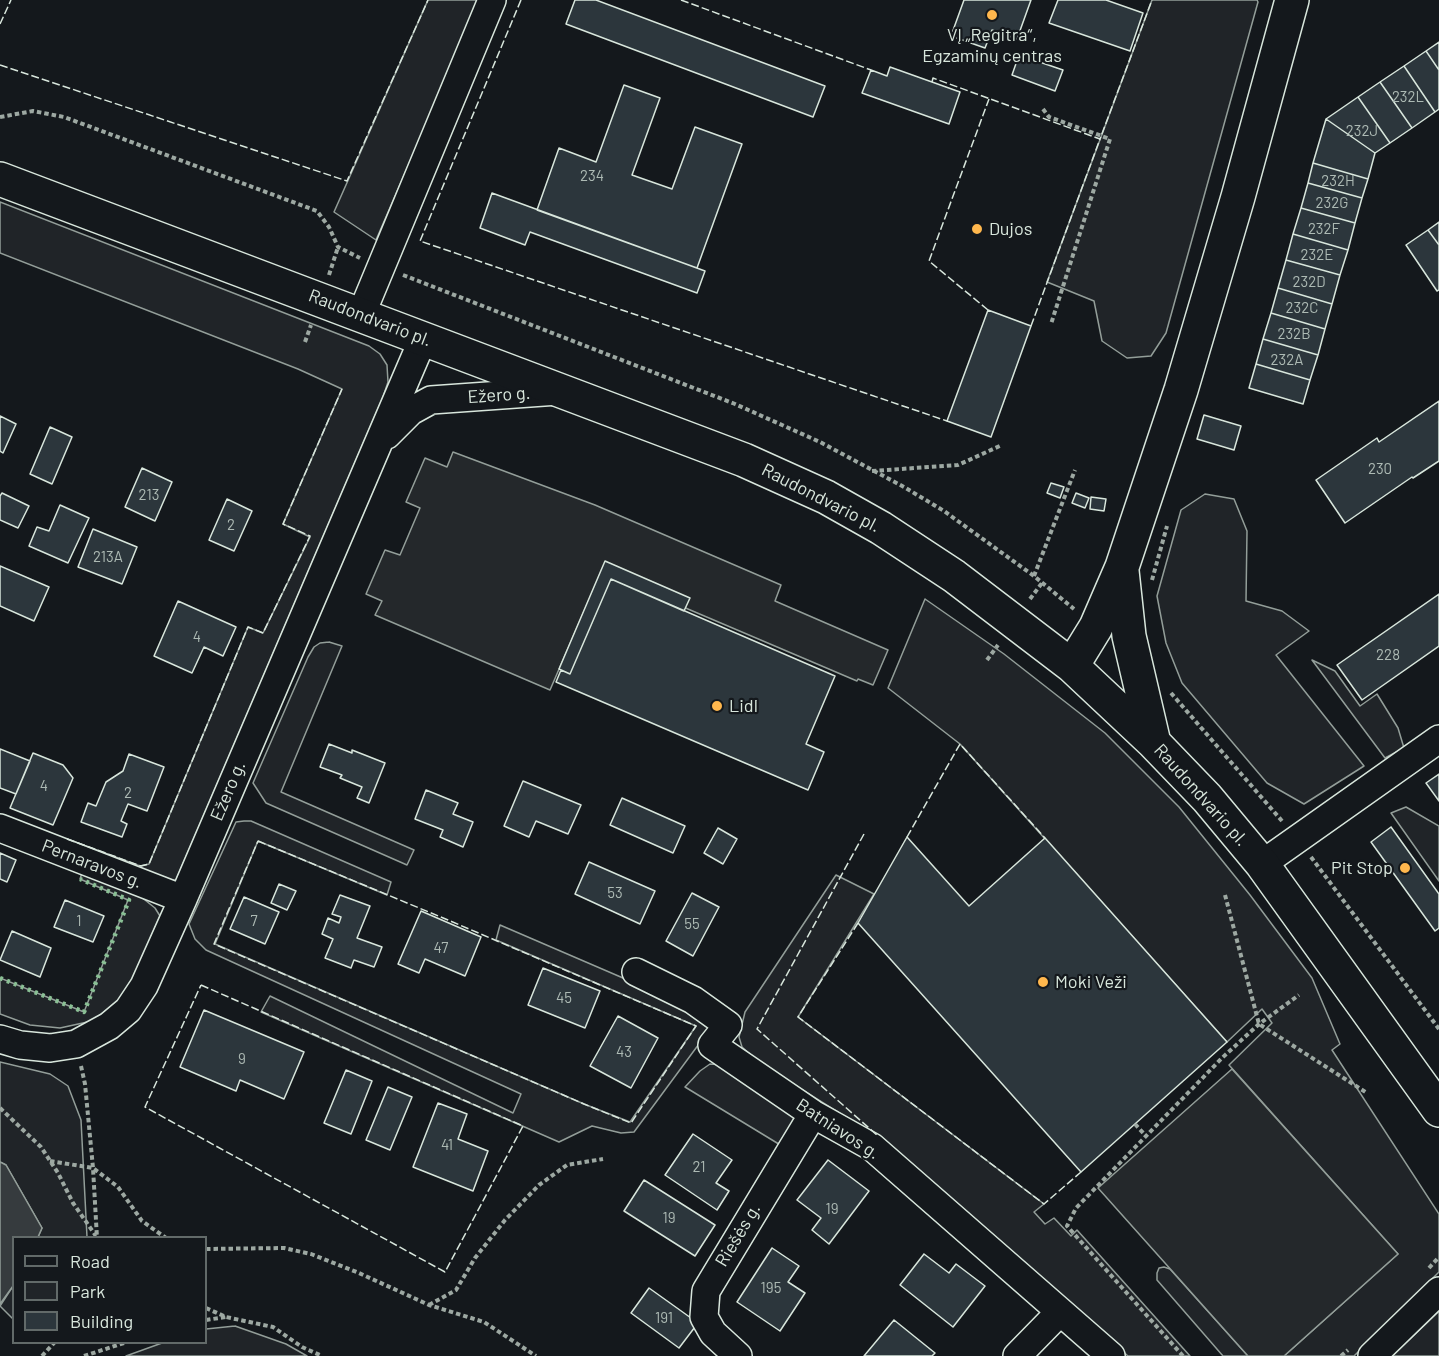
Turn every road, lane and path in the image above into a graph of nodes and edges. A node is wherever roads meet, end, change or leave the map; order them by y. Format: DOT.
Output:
graph roads {
  1 [pos="492,0"];
  2 [pos="1292,0"];
  3 [pos="1043,109"];
  4 [pos="0,117"];
  5 [pos="0,179"];
  6 [pos="366,262"];
  7 [pos="395,272"];
  8 [pos="361,315"];
  9 [pos="1051,324"];
  10 [pos="423,339"];
  11 [pos="562,391"];
  12 [pos="380,442"];
  13 [pos="1002,445"];
  14 [pos="1075,470"];
  15 [pos="871,471"];
  16 [pos="1169,521"];
  17 [pos="1122,567"];
  18 [pos="1034,576"];
  19 [pos="1042,583"];
  20 [pos="1150,588"];
  21 [pos="1072,666"];
  22 [pos="1168,690"];
  23 [pos="1439,740"];
  24 [pos="1154,743"];
  25 [pos="0,828"];
  26 [pos="1298,840"];
  27 [pos="1262,864"];
  28 [pos="1225,895"];
  29 [pos="183,899"];
  30 [pos="636,972"];
  31 [pos="1299,994"];
  32 [pos="1259,1024"];
  33 [pos="1439,1029"];
  34 [pos="0,1039"];
  35 [pos="76,1044"];
  36 [pos="1367,1094"];
  37 [pos="0,1108"];
  38 [pos="1439,1110"];
  39 [pos="813,1114"];
  40 [pos="1135,1124"];
  41 [pos="1146,1136"];
  42 [pos="603,1159"];
  43 [pos="50,1161"];
  44 [pos="93,1168"];
  45 [pos="96,1236"];
  46 [pos="97,1236"];
  47 [pos="163,1236"];
  48 [pos="207,1249"];
  49 [pos="1439,1291"];
  50 [pos="429,1305"];
  51 [pos="207,1308"];
  52 [pos="1060,1312"];
  53 [pos="226,1317"];
  54 [pos="207,1320"];
  55 [pos="53,1344"];
  56 [pos="121,1344"];
  57 [pos="42,1356"];
  58 [pos="84,1356"];
  59 [pos="322,1356"];
  60 [pos="536,1356"];
  61 [pos="738,1356"];
  62 [pos="1017,1356"];
  63 [pos="1111,1356"];
  64 [pos="1183,1356"];
  65 [pos="1372,1356"];
  1 -- 8 [label="street"];
  2 -- 17 [label="main road"];
  3 -- 9 [label="path"];
  4 -- 6 [label="path"];
  5 -- 8 [label="main road, Raudondvario pl."];
  7 -- 15 [label="path"];
  8 -- 10 [label="main road, Raudondvario pl."];
  10 -- 11 [label="main road, Raudondvario pl."];
  10 -- 12 [label="street, Ežero g."];
  11 -- 12 [label="street, Ežero g."];
  11 -- 21 [label="main road, Raudondvario pl."];
  12 -- 29 [label="street, Ežero g."];
  13 -- 15 [label="path"];
  14 -- 18 [label="path"];
  15 -- 18 [label="path"];
  16 -- 20 [label="path"];
  17 -- 21 [label="main road"];
  17 -- 24 [label="main road"];
  18 -- 19 [label="path"];
  21 -- 24 [label="main road, Raudondvario pl."];
  22 -- 26 [label="path"];
  23 -- 26 [label="street"];
  24 -- 27 [label="main road, Raudondvario pl."];
  25 -- 29 [label="street, Pernaravos g."];
  26 -- 27 [label="street"];
  26 -- 33 [label="path"];
  27 -- 38 [label="main road, Raudondvario pl."];
  28 -- 32 [label="path"];
  29 -- 35 [label="street, Ežero g."];
  30 -- 39 [label="street, Batniavos g."];
  31 -- 32 [label="path"];
  32 -- 36 [label="path"];
  32 -- 41 [label="path"];
  34 -- 35 [label="street, Ežero g."];
  35 -- 44 [label="path"];
  37 -- 43 [label="path"];
  39 -- 52 [label="street, Batniavos g."];
  39 -- 61 [label="street, Riešės g."];
  40 -- 41 [label="path"];
  41 -- 64 [label="path"];
  42 -- 50 [label="path"];
  43 -- 44 [label="path"];
  43 -- 45 [label="path"];
  44 -- 46 [label="path"];
  44 -- 47 [label="path"];
  48 -- 50 [label="path"];
  49 -- 65 [label="street"];
  50 -- 60 [label="path"];
  51 -- 53 [label="path"];
  52 -- 62 [label="street"];
  52 -- 63 [label="street, Batniavos g."];
  53 -- 54 [label="path"];
  53 -- 59 [label="path"];
  55 -- 57 [label="path"];
  56 -- 58 [label="path"];
}
